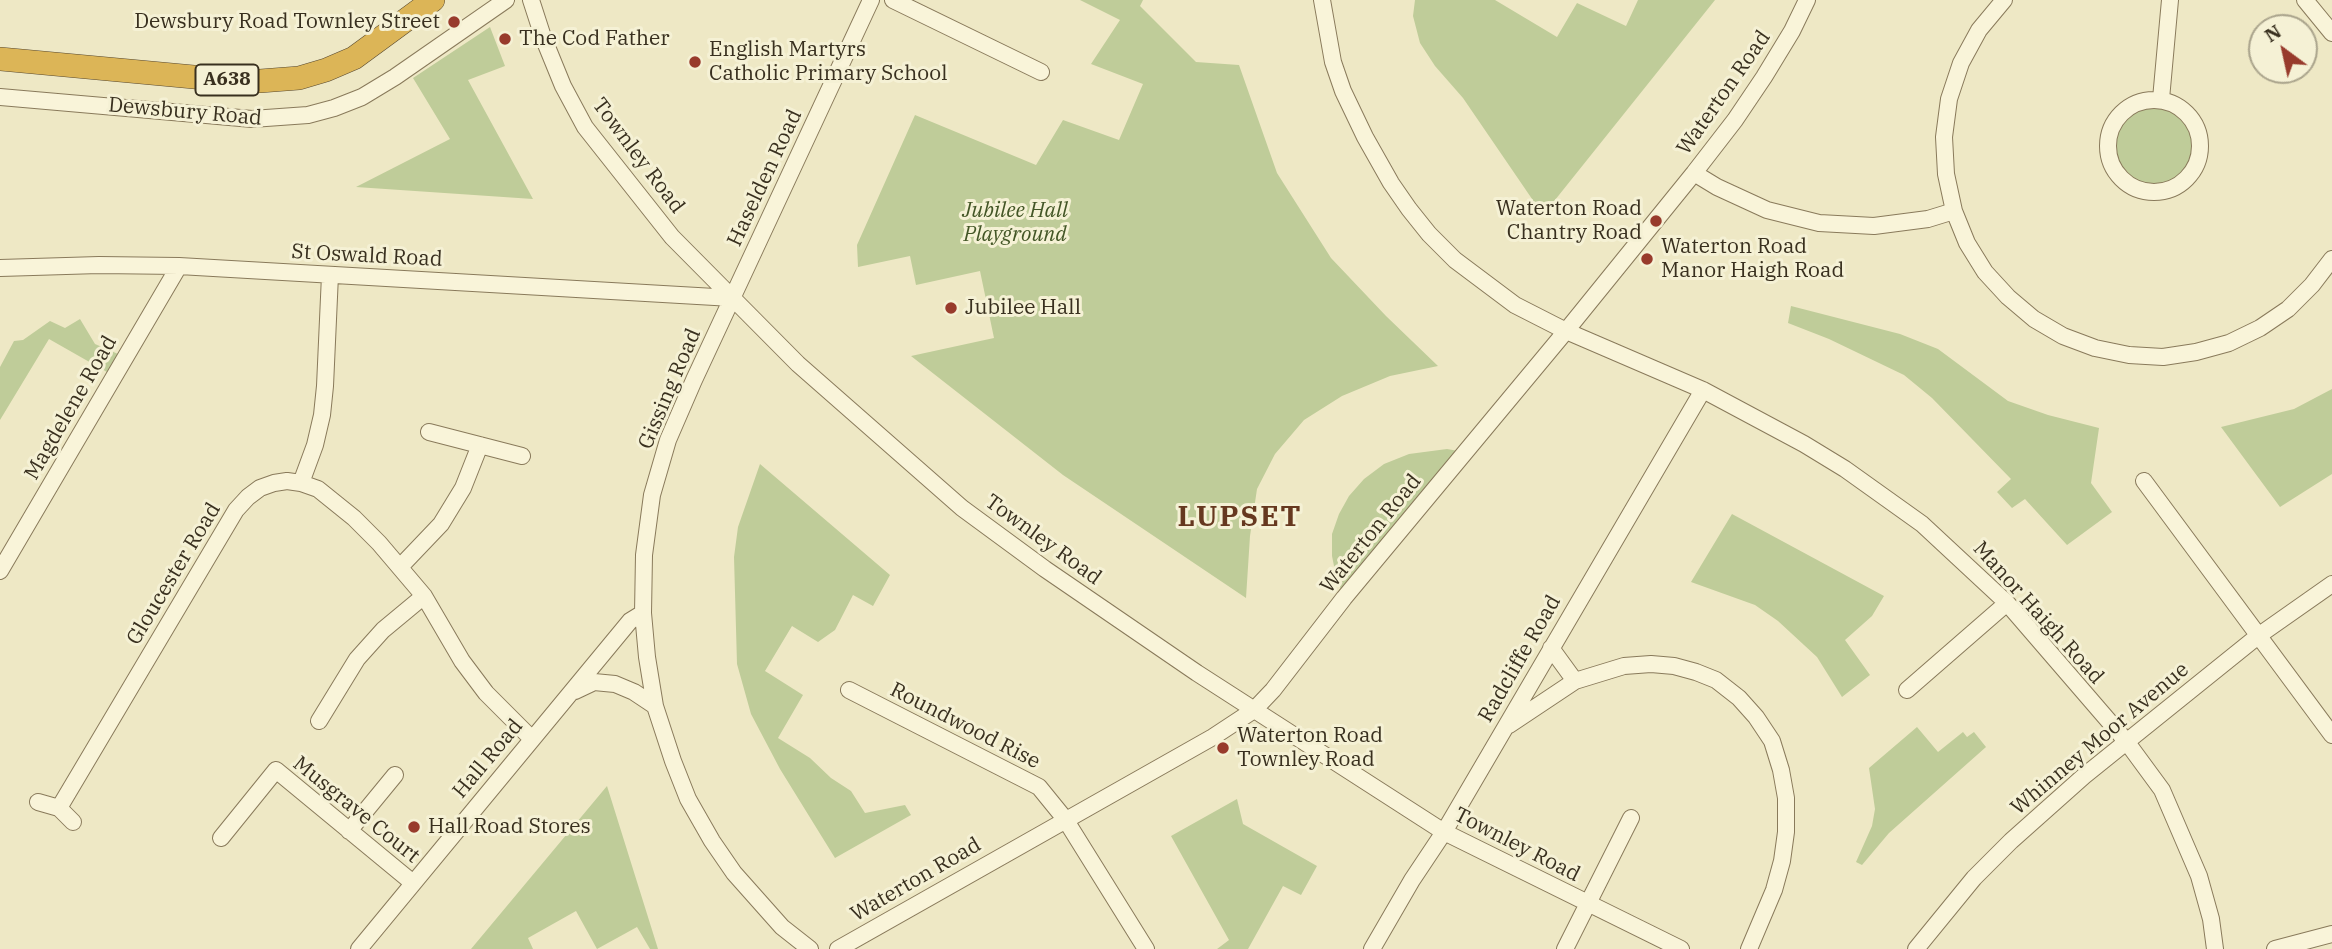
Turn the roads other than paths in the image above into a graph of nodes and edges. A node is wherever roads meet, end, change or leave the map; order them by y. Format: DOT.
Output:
graph roads {
  1 [pos="433,0"];
  2 [pos="506,0"];
  3 [pos="531,0"];
  4 [pos="871,0"];
  5 [pos="893,0"];
  6 [pos="1322,0"];
  7 [pos="1807,0"];
  8 [pos="2003,0"];
  9 [pos="2170,0"];
  10 [pos="2305,0"];
  11 [pos="2332,33"];
  12 [pos="0,59"];
  13 [pos="1041,72"];
  14 [pos="0,97"];
  15 [pos="2161,99"];
  16 [pos="1694,173"];
  17 [pos="1954,211"];
  18 [pos="2332,259"];
  19 [pos="179,266"];
  20 [pos="0,268"];
  21 [pos="330,275"];
  22 [pos="732,298"];
  23 [pos="1566,331"];
  24 [pos="1703,390"];
  25 [pos="429,432"];
  26 [pos="481,446"];
  27 [pos="522,456"];
  28 [pos="2144,481"];
  29 [pos="301,483"];
  30 [pos="400,567"];
  31 [pos="0,571"];
  32 [pos="2332,584"];
  33 [pos="424,596"];
  34 [pos="2007,603"];
  35 [pos="643,613"];
  36 [pos="2258,636"];
  37 [pos="1551,648"];
  38 [pos="1575,681"];
  39 [pos="849,690"];
  40 [pos="1907,690"];
  41 [pos="569,694"];
  42 [pos="655,706"];
  43 [pos="1254,710"];
  44 [pos="318,721"];
  45 [pos="1504,729"];
  46 [pos="2332,735"];
  47 [pos="532,739"];
  48 [pos="2126,741"];
  49 [pos="395,775"];
  50 [pos="38,802"];
  51 [pos="59,808"];
  52 [pos="1631,818"];
  53 [pos="1065,819"];
  54 [pos="73,822"];
  55 [pos="349,831"];
  56 [pos="1444,832"];
  57 [pos="221,838"];
  58 [pos="413,883"];
  59 [pos="1588,904"];
  60 [pos="1387,924"];
  61 [pos="2332,934"];
  62 [pos="359,949"];
  63 [pos="810,949"];
  64 [pos="838,949"];
  65 [pos="1146,949"];
  66 [pos="1372,949"];
  67 [pos="1386,949"];
  68 [pos="1565,949"];
  69 [pos="1681,949"];
  70 [pos="1749,949"];
  71 [pos="1916,949"];
  72 [pos="2215,949"];
  73 [pos="2275,949"];
  1 -- 12 [label="highway, Dewsbury Road / A638"];
  2 -- 14 [label="street, Dewsbury Road"];
  3 -- 22 [label="street, Townley Road"];
  4 -- 22 [label="street, Haselden Road"];
  5 -- 13 [label="street"];
  6 -- 23 [label="street, Manor Haigh Road"];
  7 -- 16 [label="street, Waterton Road"];
  8 -- 17 [label="street"];
  9 -- 15 [label="street"];
  10 -- 11 [label="street"];
  15 -- 15 [label="street"];
  16 -- 17 [label="street"];
  16 -- 23 [label="street, Waterton Road"];
  17 -- 18 [label="street"];
  19 -- 20 [label="street, St Oswald Road"];
  19 -- 21 [label="street, St Oswald Road"];
  19 -- 31 [label="street, Magdelene Road"];
  21 -- 22 [label="street, St Oswald Road"];
  21 -- 29 [label="street"];
  22 -- 35 [label="street, Gissing Road"];
  22 -- 43 [label="street, Townley Road"];
  23 -- 24 [label="street, Manor Haigh Road"];
  23 -- 43 [label="street, Waterton Road"];
  24 -- 34 [label="street, Manor Haigh Road"];
  24 -- 37 [label="street, Radcliffe Road"];
  25 -- 26 [label="street"];
  26 -- 27 [label="street"];
  26 -- 30 [label="street"];
  28 -- 36 [label="street"];
  29 -- 30 [label="street"];
  29 -- 51 [label="street, Gloucester Road"];
  30 -- 33 [label="street"];
  32 -- 36 [label="street, Whinney Moor Avenue"];
  33 -- 44 [label="street"];
  33 -- 47 [label="street"];
  34 -- 40 [label="street"];
  34 -- 48 [label="street, Manor Haigh Road"];
  35 -- 41 [label="street, Hall Road"];
  35 -- 42 [label="street, Gissing Road"];
  36 -- 46 [label="street"];
  36 -- 48 [label="street, Whinney Moor Avenue"];
  37 -- 38 [label="street"];
  37 -- 45 [label="street, Radcliffe Road"];
  38 -- 45 [label="street"];
  38 -- 70 [label="street"];
  39 -- 53 [label="street, Roundwood Rise"];
  41 -- 42 [label="street"];
  41 -- 47 [label="street, Hall Road"];
  42 -- 63 [label="street, Gissing Road"];
  43 -- 53 [label="street, Waterton Road"];
  43 -- 56 [label="street, Townley Road"];
  45 -- 56 [label="street, Radcliffe Road"];
  47 -- 58 [label="street, Hall Road"];
  48 -- 71 [label="street, Whinney Moor Avenue"];
  48 -- 72 [label="street, Manor Haigh Road"];
  49 -- 55 [label="street"];
  50 -- 51 [label="street"];
  51 -- 54 [label="street"];
  52 -- 59 [label="street"];
  53 -- 64 [label="street, Waterton Road"];
  53 -- 65 [label="street, Roundwood Rise"];
  55 -- 57 [label="street, Musgrave Court"];
  55 -- 58 [label="street, Musgrave Court"];
  56 -- 59 [label="street, Townley Road"];
  56 -- 60 [label="street, Radcliffe Road"];
  58 -- 62 [label="street, Hall Road"];
  59 -- 68 [label="street"];
  59 -- 69 [label="street, Townley Road"];
  60 -- 66 [label="street, Radcliffe Road"];
  60 -- 67 [label="street"];
  61 -- 73 [label="street"];
}
